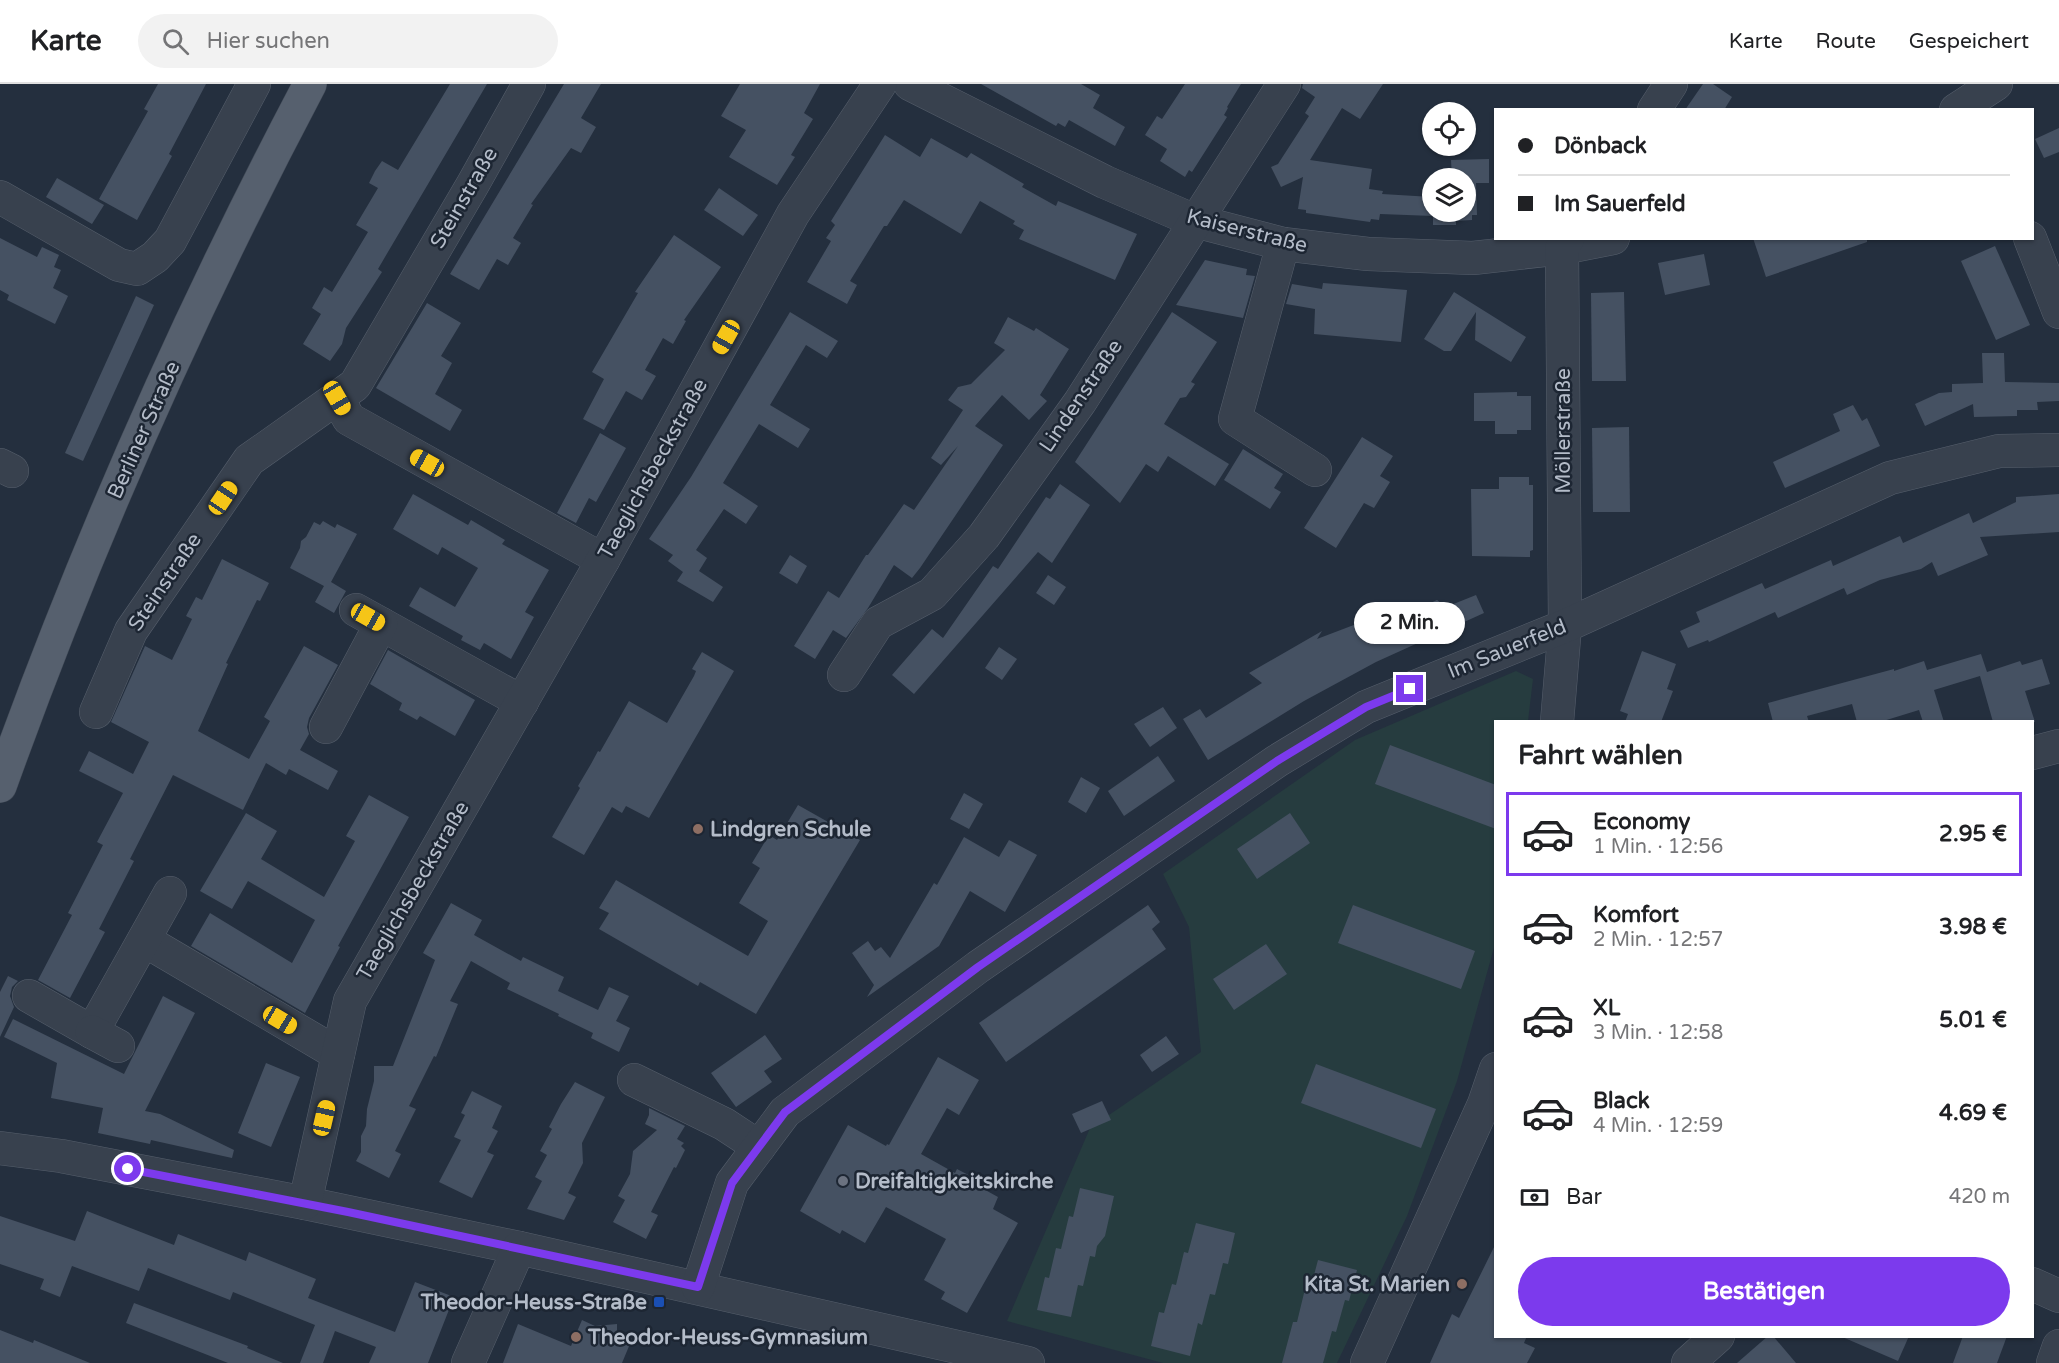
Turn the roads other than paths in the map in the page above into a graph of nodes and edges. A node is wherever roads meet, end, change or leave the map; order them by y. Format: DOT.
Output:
graph roads {
  1 [pos="254,84"];
  2 [pos="310,84"];
  3 [pos="529,84"];
  4 [pos="880,84"];
  5 [pos="910,84"];
  6 [pos="1284,84"];
  7 [pos="1671,84"];
  8 [pos="1996,84"];
  9 [pos="1959,102"];
  10 [pos="1655,108"];
  11 [pos="0,197"];
  12 [pos="1195,221"];
  13 [pos="1594,240"];
  14 [pos="2031,240"];
  15 [pos="1565,243"];
  16 [pos="1283,244"];
  17 [pos="2059,312"];
  18 [pos="337,398"];
  19 [pos="2059,450"];
  20 [pos="1315,470"];
  21 [pos="603,560"];
  22 [pos="1565,626"];
  23 [pos="844,675"];
  24 [pos="522,702"];
  25 [pos="96,712"];
  26 [pos="1557,720"];
  27 [pos="326,727"];
  28 [pos="2059,746"];
  29 [pos="2034,752"];
  30 [pos="0,786"];
  31 [pos="170,893"];
  32 [pos="144,940"];
  33 [pos="29,996"];
  34 [pos="338,1054"];
  35 [pos="1494,1075"];
  36 [pos="634,1080"];
  37 [pos="759,1147"];
  38 [pos="0,1148"];
  39 [pos="305,1203"];
  40 [pos="519,1248"];
  41 [pos="2034,1285"];
  42 [pos="698,1287"];
  43 [pos="2059,1296"];
  44 [pos="1716,1338"];
  45 [pos="2059,1346"];
  46 [pos="468,1363"];
  47 [pos="1028,1363"];
  48 [pos="1366,1363"];
  49 [pos="1688,1363"];
  50 [pos="2053,1363"];
  1 -- 11 [label="street"];
  2 -- 30 [label="main road, Berliner Straße"];
  3 -- 18 [label="street, Steinstraße"];
  4 -- 21 [label="street, Taeglichsbeckstraße"];
  5 -- 12 [label="street, Kaiserstraße"];
  6 -- 12 [label="street, Lindenstraße"];
  7 -- 10 [label="street"];
  8 -- 9 [label="street"];
  12 -- 16 [label="street, Kaiserstraße"];
  12 -- 23 [label="street, Lindenstraße"];
  13 -- 15 [label="street, Kaiserstraße"];
  14 -- 17 [label="street"];
  15 -- 16 [label="street, Kaiserstraße"];
  15 -- 22 [label="street, Möllerstraße"];
  16 -- 20 [label="street"];
  18 -- 21 [label="street"];
  18 -- 25 [label="street, Steinstraße"];
  19 -- 22 [label="street, Im Sauerfeld"];
  21 -- 24 [label="street, Taeglichsbeckstraße"];
  22 -- 26 [label="street, Möllerstraße"];
  22 -- 37 [label="street, Im Sauerfeld"];
  24 -- 27 [label="street"];
  24 -- 34 [label="street, Taeglichsbeckstraße"];
  28 -- 29 [label="street"];
  31 -- 32 [label="street"];
  32 -- 33 [label="street"];
  32 -- 34 [label="street"];
  34 -- 39 [label="street, Taeglichsbeckstraße"];
  35 -- 48 [label="street"];
  36 -- 37 [label="street"];
  37 -- 42 [label="street, Im Sauerfeld"];
  38 -- 39 [label="street"];
  39 -- 40 [label="street"];
  40 -- 42 [label="street"];
  40 -- 46 [label="street"];
  41 -- 43 [label="street"];
  42 -- 47 [label="street"];
  44 -- 49 [label="street"];
  45 -- 50 [label="street"];
}
